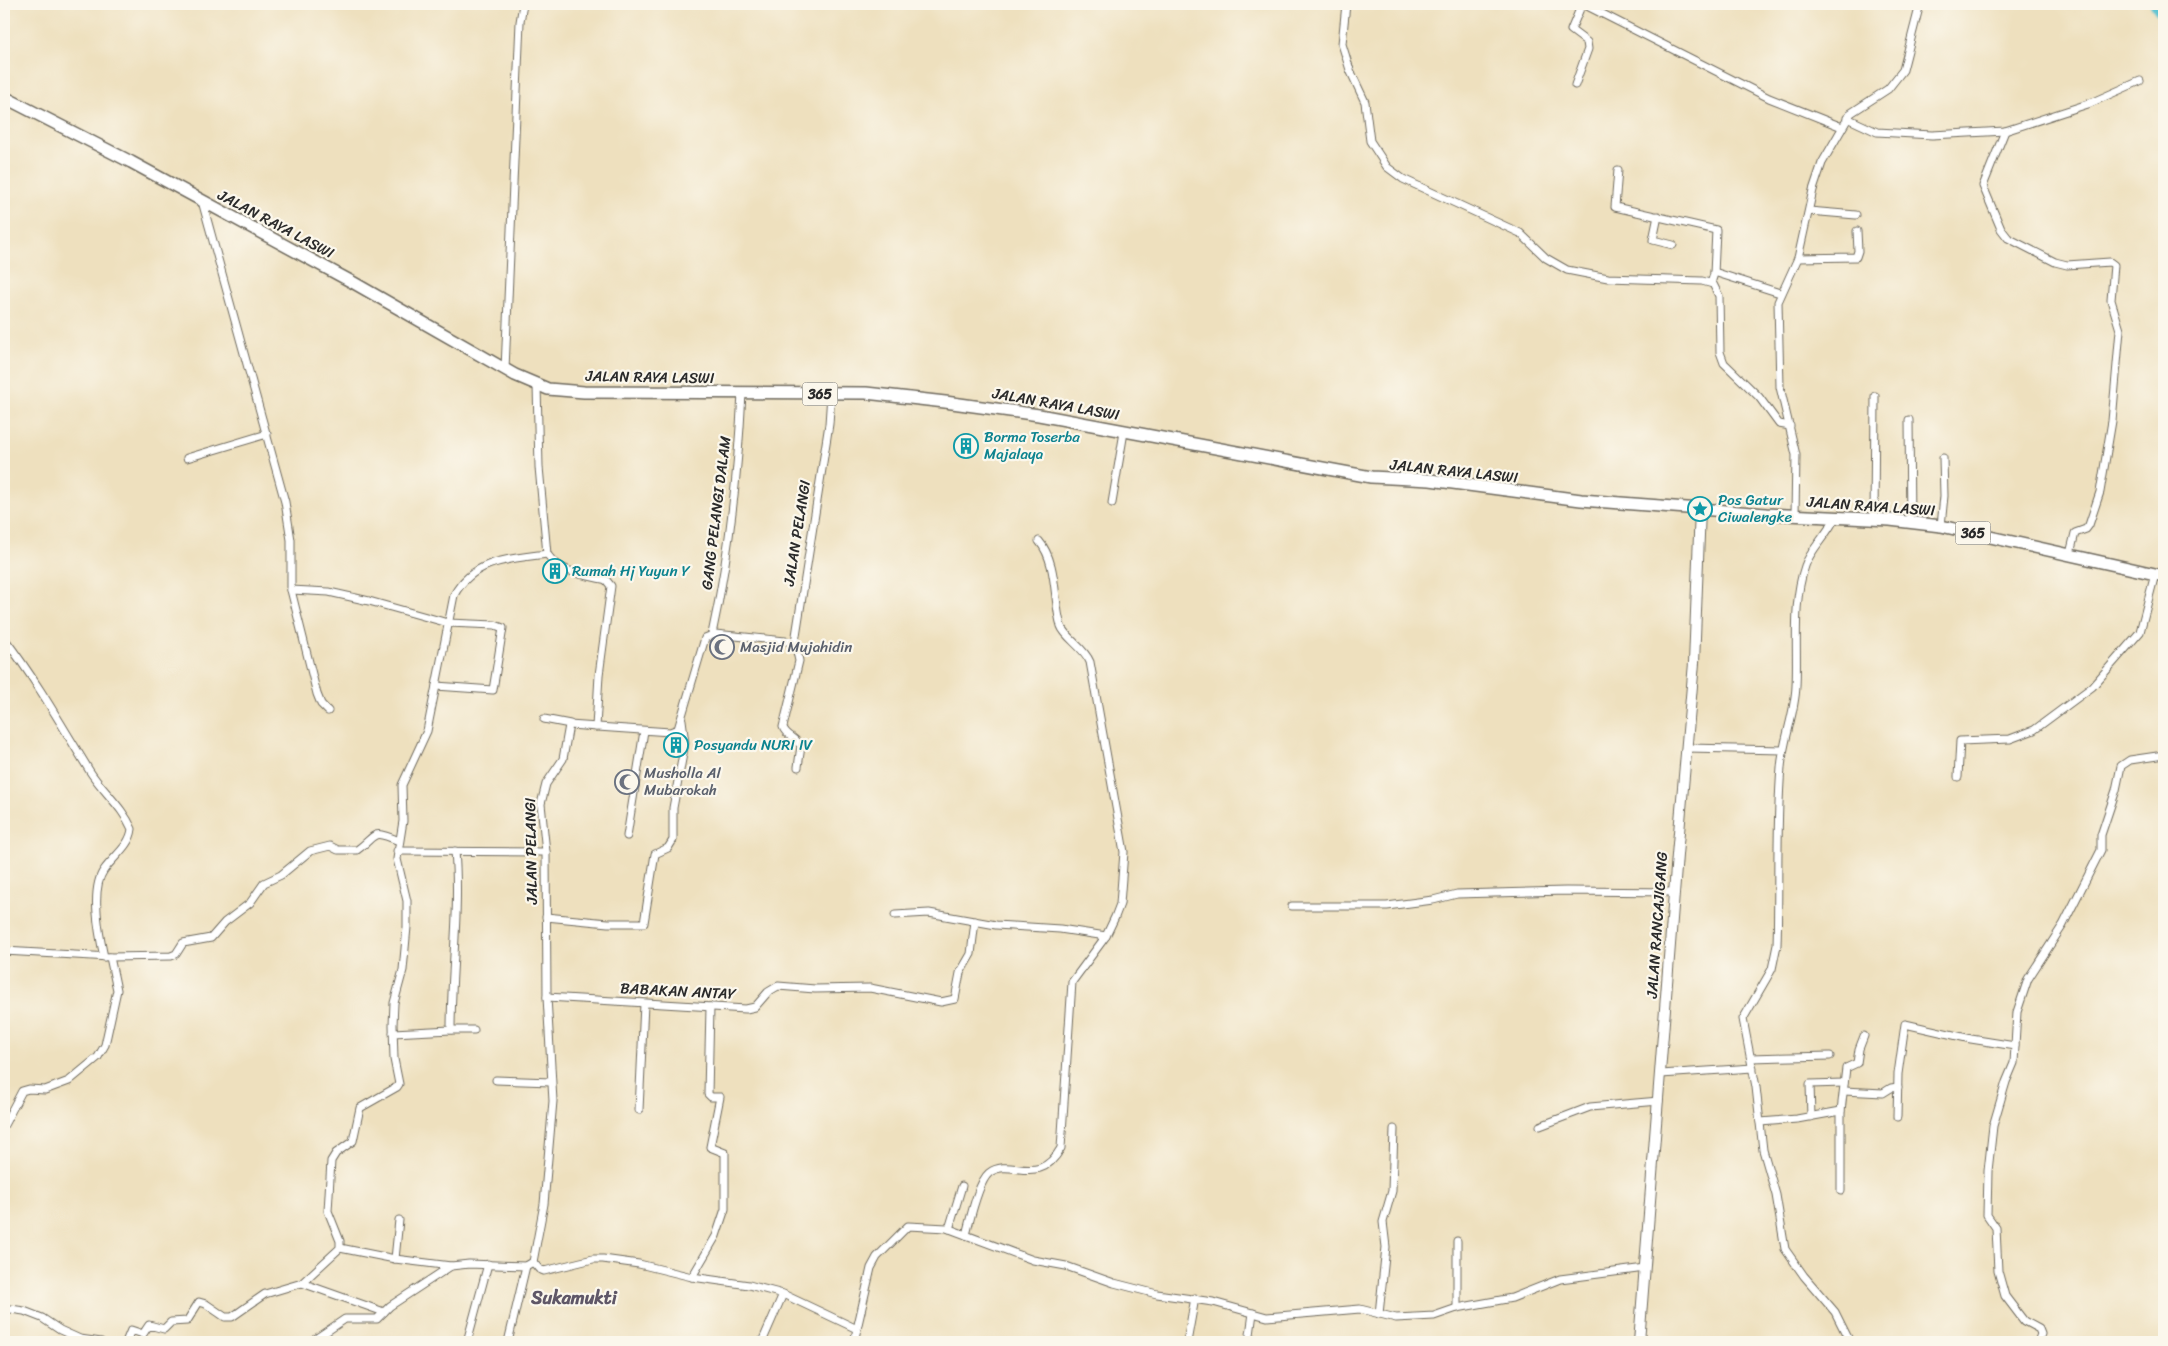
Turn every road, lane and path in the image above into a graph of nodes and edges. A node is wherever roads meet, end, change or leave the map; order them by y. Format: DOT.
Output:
graph roads {
  1 [pos="523,4"];
  2 [pos="1346,4"];
  3 [pos="1583,4"];
  4 [pos="1920,4"];
  5 [pos="2140,81"];
  6 [pos="1575,85"];
  7 [pos="4,97"];
  8 [pos="1847,118"];
  9 [pos="1842,127"];
  10 [pos="2005,131"];
  11 [pos="1618,170"];
  12 [pos="202,201"];
  13 [pos="1809,211"];
  14 [pos="1856,215"];
  15 [pos="1658,216"];
  16 [pos="1857,231"];
  17 [pos="1673,245"];
  18 [pos="1798,258"];
  19 [pos="1712,278"];
  20 [pos="1780,293"];
  21 [pos="505,369"];
  22 [pos="538,385"];
  23 [pos="742,393"];
  24 [pos="830,394"];
  25 [pos="1875,396"];
  26 [pos="1909,420"];
  27 [pos="1786,426"];
  28 [pos="1124,432"];
  29 [pos="267,434"];
  30 [pos="187,458"];
  31 [pos="1943,458"];
  32 [pos="1112,503"];
  33 [pos="1700,510"];
  34 [pos="1795,516"];
  35 [pos="1835,518"];
  36 [pos="1874,520"];
  37 [pos="1910,522"];
  38 [pos="1941,526"];
  39 [pos="1039,542"];
  40 [pos="547,554"];
  41 [pos="2070,554"];
  42 [pos="2160,575"];
  43 [pos="291,590"];
  44 [pos="448,623"];
  45 [pos="712,634"];
  46 [pos="4,638"];
  47 [pos="795,642"];
  48 [pos="436,686"];
  49 [pos="328,711"];
  50 [pos="544,719"];
  51 [pos="682,720"];
  52 [pos="570,724"];
  53 [pos="596,727"];
  54 [pos="644,731"];
  55 [pos="1687,748"];
  56 [pos="1783,750"];
  57 [pos="2164,755"];
  58 [pos="798,767"];
  59 [pos="1958,777"];
  60 [pos="626,836"];
  61 [pos="399,841"];
  62 [pos="397,851"];
  63 [pos="455,851"];
  64 [pos="546,852"];
  65 [pos="1675,892"];
  66 [pos="1292,906"];
  67 [pos="894,915"];
  68 [pos="546,917"];
  69 [pos="975,921"];
  70 [pos="1106,936"];
  71 [pos="4,951"];
  72 [pos="107,957"];
  73 [pos="547,997"];
  74 [pos="644,1004"];
  75 [pos="710,1007"];
  76 [pos="451,1030"];
  77 [pos="474,1030"];
  78 [pos="393,1033"];
  79 [pos="1864,1036"];
  80 [pos="2015,1046"];
  81 [pos="1830,1056"];
  82 [pos="1751,1058"];
  83 [pos="1746,1068"];
  84 [pos="1661,1074"];
  85 [pos="496,1080"];
  86 [pos="551,1082"];
  87 [pos="1844,1087"];
  88 [pos="1898,1087"];
  89 [pos="1659,1101"];
  90 [pos="639,1110"];
  91 [pos="1841,1111"];
  92 [pos="1811,1117"];
  93 [pos="1897,1117"];
  94 [pos="1760,1122"];
  95 [pos="4,1125"];
  96 [pos="1540,1126"];
  97 [pos="1394,1129"];
  98 [pos="962,1186"];
  99 [pos="1840,1191"];
  100 [pos="399,1220"];
  101 [pos="949,1229"];
  102 [pos="966,1235"];
  103 [pos="1457,1242"];
  104 [pos="340,1248"];
  105 [pos="396,1259"];
  106 [pos="533,1262"];
  107 [pos="488,1264"];
  108 [pos="450,1266"];
  109 [pos="526,1266"];
  110 [pos="1645,1268"];
  111 [pos="692,1277"];
  112 [pos="302,1283"];
  113 [pos="783,1294"];
  114 [pos="1195,1298"];
  115 [pos="4,1308"];
  116 [pos="1457,1308"];
  117 [pos="384,1312"];
  118 [pos="1253,1313"];
  119 [pos="1379,1314"];
  120 [pos="857,1329"];
  121 [pos="100,1342"];
  122 [pos="126,1342"];
  123 [pos="311,1342"];
  124 [pos="466,1342"];
  125 [pos="508,1342"];
  126 [pos="762,1342"];
  127 [pos="854,1342"];
  128 [pos="1187,1342"];
  129 [pos="1249,1342"];
  130 [pos="1639,1342"];
  131 [pos="1850,1342"];
  132 [pos="2038,1342"];
  1 -- 21 [label="street"];
  2 -- 19 [label="street"];
  3 -- 6 [label="street"];
  3 -- 9 [label="street"];
  4 -- 8 [label="street"];
  5 -- 10 [label="street"];
  7 -- 12 [label="main road, JALAN RAYA LASWI / 365"];
  8 -- 9 [label="street"];
  8 -- 10 [label="street"];
  9 -- 13 [label="street"];
  10 -- 41 [label="street"];
  11 -- 15 [label="street"];
  12 -- 21 [label="main road, JALAN RAYA LASWI / 365"];
  12 -- 29 [label="street"];
  13 -- 14 [label="street"];
  13 -- 18 [label="street"];
  15 -- 17 [label="street"];
  15 -- 19 [label="street"];
  16 -- 18 [label="street"];
  18 -- 20 [label="street"];
  19 -- 20 [label="street"];
  19 -- 27 [label="street"];
  20 -- 27 [label="street"];
  21 -- 22 [label="main road, JALAN RAYA LASWI / 365"];
  22 -- 23 [label="main road, JALAN RAYA LASWI / 365"];
  22 -- 40 [label="street"];
  23 -- 24 [label="main road, JALAN RAYA LASWI / 365"];
  23 -- 45 [label="street, GANG PELANGI DALAM"];
  24 -- 28 [label="main road, JALAN RAYA LASWI / 365"];
  24 -- 47 [label="street, JALAN PELANGI"];
  25 -- 36 [label="street"];
  26 -- 37 [label="street"];
  27 -- 34 [label="street"];
  28 -- 32 [label="street"];
  28 -- 33 [label="main road, JALAN RAYA LASWI / 365"];
  29 -- 30 [label="street"];
  29 -- 43 [label="street"];
  31 -- 38 [label="street"];
  33 -- 34 [label="main road, JALAN RAYA LASWI / 365"];
  33 -- 55 [label="main road, JALAN RANCAJIGANG"];
  34 -- 35 [label="main road, JALAN RAYA LASWI / 365"];
  35 -- 36 [label="main road, JALAN RAYA LASWI / 365"];
  35 -- 56 [label="street"];
  36 -- 37 [label="main road, JALAN RAYA LASWI / 365"];
  37 -- 38 [label="main road, JALAN RAYA LASWI / 365"];
  38 -- 41 [label="main road, JALAN RAYA LASWI / 365"];
  39 -- 70 [label="street"];
  40 -- 44 [label="street"];
  40 -- 53 [label="street"];
  41 -- 42 [label="main road, JALAN RAYA LASWI / 365"];
  42 -- 59 [label="street"];
  43 -- 44 [label="street"];
  43 -- 49 [label="street"];
  44 -- 48 [label="street"];
  44 -- 48 [label="street"];
  45 -- 47 [label="street"];
  45 -- 51 [label="street"];
  46 -- 72 [label="street"];
  47 -- 58 [label="street, JALAN PELANGI"];
  48 -- 61 [label="street"];
  50 -- 52 [label="street"];
  51 -- 54 [label="street"];
  51 -- 68 [label="street"];
  52 -- 53 [label="street"];
  52 -- 64 [label="street, JALAN PELANGI"];
  53 -- 54 [label="street"];
  54 -- 60 [label="street"];
  55 -- 56 [label="street"];
  55 -- 65 [label="main road, JALAN RANCAJIGANG"];
  56 -- 82 [label="street"];
  57 -- 80 [label="street"];
  61 -- 62 [label="street"];
  61 -- 72 [label="street"];
  62 -- 63 [label="street"];
  62 -- 78 [label="street"];
  63 -- 64 [label="street"];
  63 -- 76 [label="street"];
  64 -- 68 [label="street, JALAN PELANGI"];
  65 -- 66 [label="street"];
  65 -- 84 [label="main road, JALAN RANCAJIGANG"];
  67 -- 69 [label="street"];
  68 -- 73 [label="street, JALAN PELANGI"];
  69 -- 70 [label="street"];
  69 -- 75 [label="street, BABAKAN ANTAY"];
  70 -- 102 [label="street"];
  71 -- 72 [label="street"];
  72 -- 95 [label="street"];
  73 -- 74 [label="street, BABAKAN ANTAY"];
  73 -- 86 [label="street, JALAN PELANGI"];
  74 -- 75 [label="street, BABAKAN ANTAY"];
  74 -- 90 [label="street"];
  75 -- 111 [label="street"];
  76 -- 77 [label="street"];
  76 -- 78 [label="street"];
  78 -- 104 [label="street"];
  79 -- 87 [label="street"];
  80 -- 88 [label="street"];
  80 -- 132 [label="street"];
  81 -- 82 [label="street"];
  82 -- 83 [label="street"];
  83 -- 84 [label="street"];
  83 -- 94 [label="street"];
  84 -- 89 [label="main road, JALAN RANCAJIGANG"];
  85 -- 86 [label="street"];
  86 -- 106 [label="street, JALAN PELANGI"];
  87 -- 88 [label="street"];
  87 -- 91 [label="street"];
  87 -- 92 [label="street"];
  88 -- 93 [label="street"];
  89 -- 96 [label="street"];
  89 -- 110 [label="main road, JALAN RANCAJIGANG"];
  91 -- 92 [label="street"];
  91 -- 99 [label="street"];
  92 -- 94 [label="street"];
  94 -- 131 [label="street"];
  97 -- 119 [label="street"];
  98 -- 101 [label="street"];
  100 -- 105 [label="street"];
  101 -- 102 [label="street"];
  101 -- 120 [label="street"];
  102 -- 114 [label="street"];
  103 -- 116 [label="street"];
  104 -- 105 [label="street"];
  104 -- 112 [label="street"];
  105 -- 108 [label="street"];
  106 -- 109 [label="street"];
  106 -- 111 [label="street"];
  107 -- 108 [label="street"];
  107 -- 109 [label="street"];
  107 -- 124 [label="street"];
  108 -- 117 [label="street"];
  109 -- 125 [label="street"];
  110 -- 116 [label="street"];
  110 -- 130 [label="main road, JALAN RANCAJIGANG"];
  111 -- 113 [label="street"];
  112 -- 117 [label="street"];
  112 -- 122 [label="street"];
  113 -- 120 [label="street"];
  113 -- 126 [label="street"];
  114 -- 118 [label="street"];
  114 -- 128 [label="street"];
  115 -- 121 [label="street"];
  116 -- 119 [label="street"];
  117 -- 123 [label="street"];
  118 -- 119 [label="street"];
  118 -- 129 [label="street"];
  120 -- 127 [label="street"];
}
